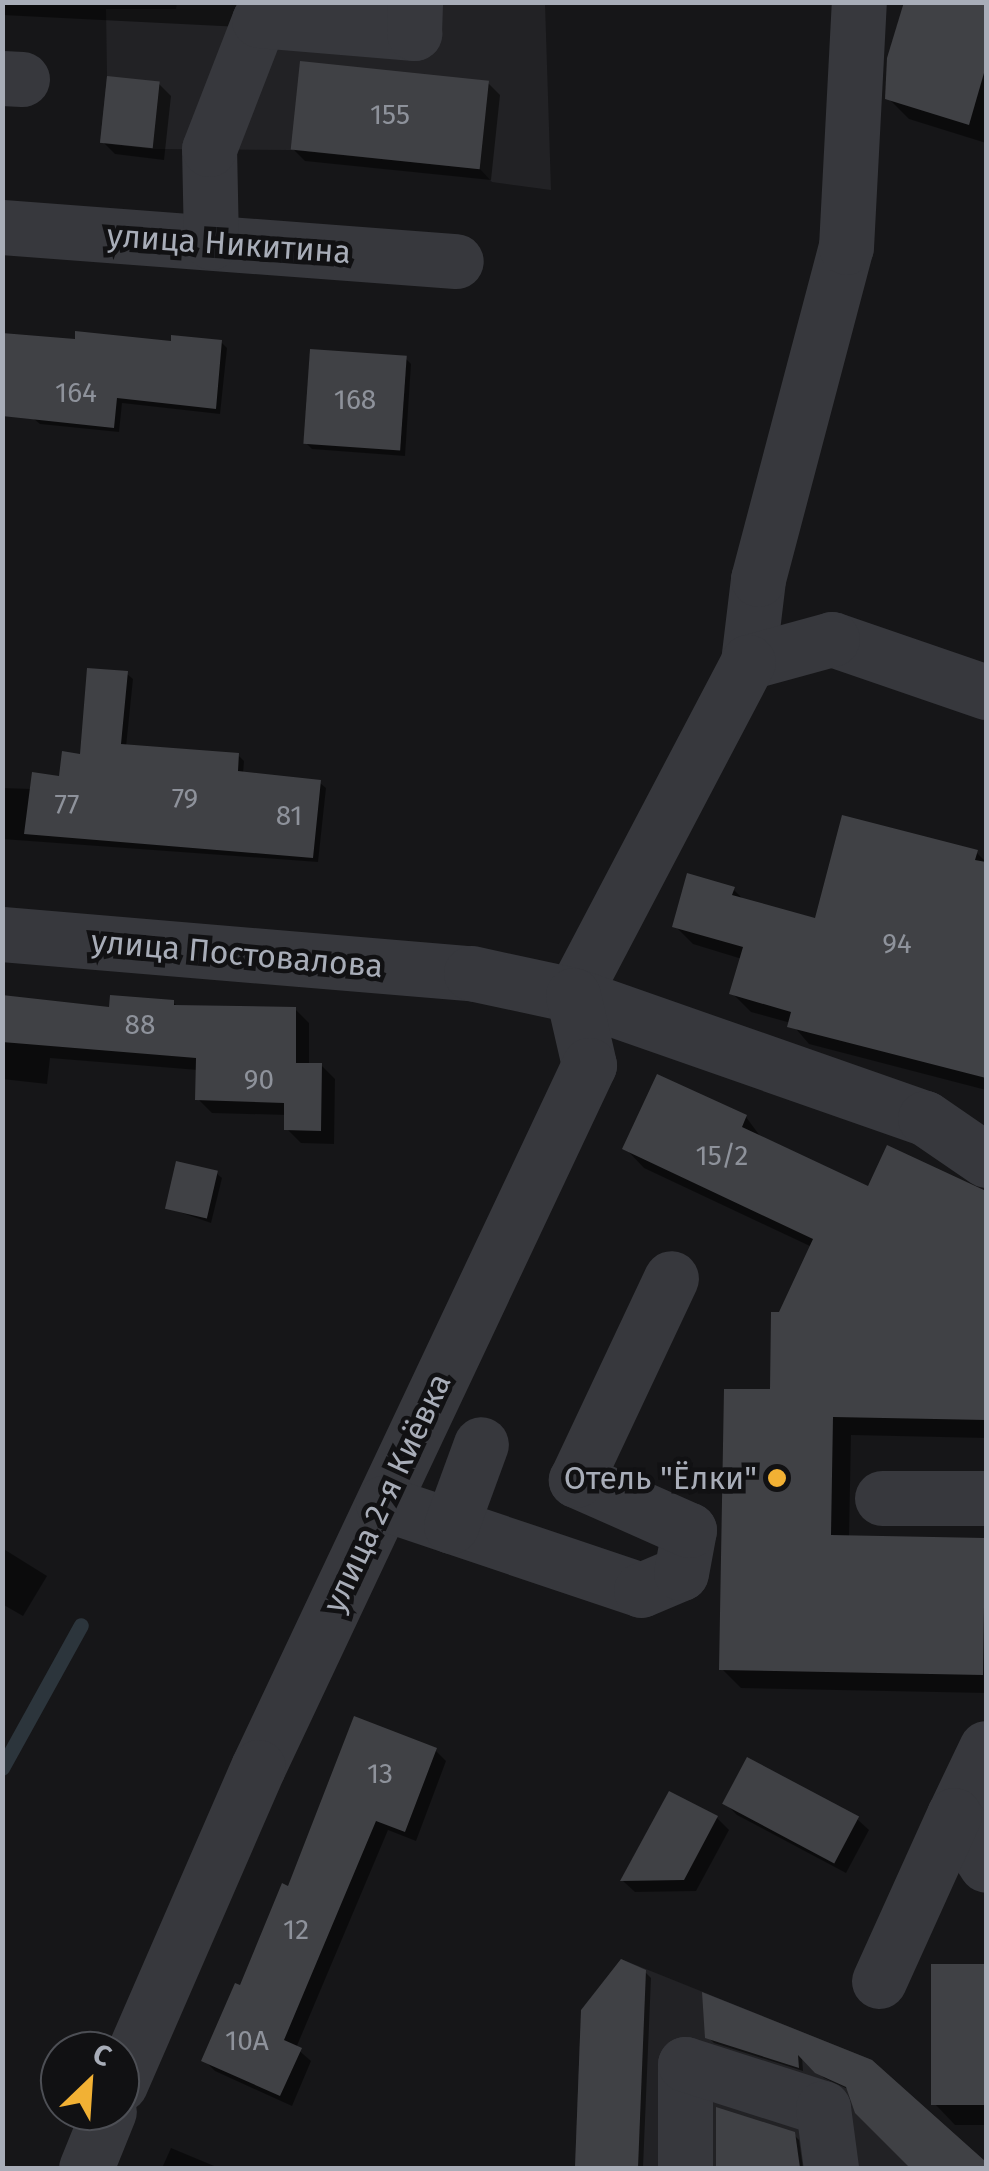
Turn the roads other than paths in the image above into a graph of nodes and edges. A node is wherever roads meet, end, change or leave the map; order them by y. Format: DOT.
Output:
graph roads {
  1 [pos="415,2"];
  2 [pos="859,2"];
  3 [pos="259,11"];
  4 [pos="2,227"];
  5 [pos="211,242"];
  6 [pos="456,262"];
  7 [pos="748,662"];
  8 [pos="986,692"];
  9 [pos="2,934"];
  10 [pos="573,994"];
  11 [pos="986,1160"];
  12 [pos="672,1278"];
  13 [pos="481,1444"];
  14 [pos="882,1498"];
  15 [pos="986,1498"];
  16 [pos="382,1503"];
  17 [pos="452,1526"];
  18 [pos="986,1748"];
  19 [pos="954,1815"];
  20 [pos="986,1865"];
  21 [pos="879,1981"];
  22 [pos="140,2038"];
  23 [pos="101,2131"];
  24 [pos="86,2168"];
  25 [pos="685,2168"];
  26 [pos="831,2168"];
  1 -- 3 [label="street"];
  2 -- 7 [label="street"];
  3 -- 5 [label="street"];
  4 -- 5 [label="street, улица Никитина"];
  5 -- 6 [label="street, улица Никитина"];
  7 -- 8 [label="street"];
  7 -- 10 [label="street"];
  9 -- 10 [label="street, улица Постовалова"];
  10 -- 11 [label="street"];
  10 -- 16 [label="street, улица 2-я Киёвка"];
  12 -- 17 [label="street"];
  13 -- 17 [label="street"];
  14 -- 15 [label="street"];
  16 -- 17 [label="street"];
  16 -- 22 [label="street, улица 2-я Киёвка"];
  18 -- 19 [label="street"];
  19 -- 20 [label="street"];
  19 -- 21 [label="street"];
  23 -- 24 [label="street"];
  25 -- 26 [label="street"];
}
